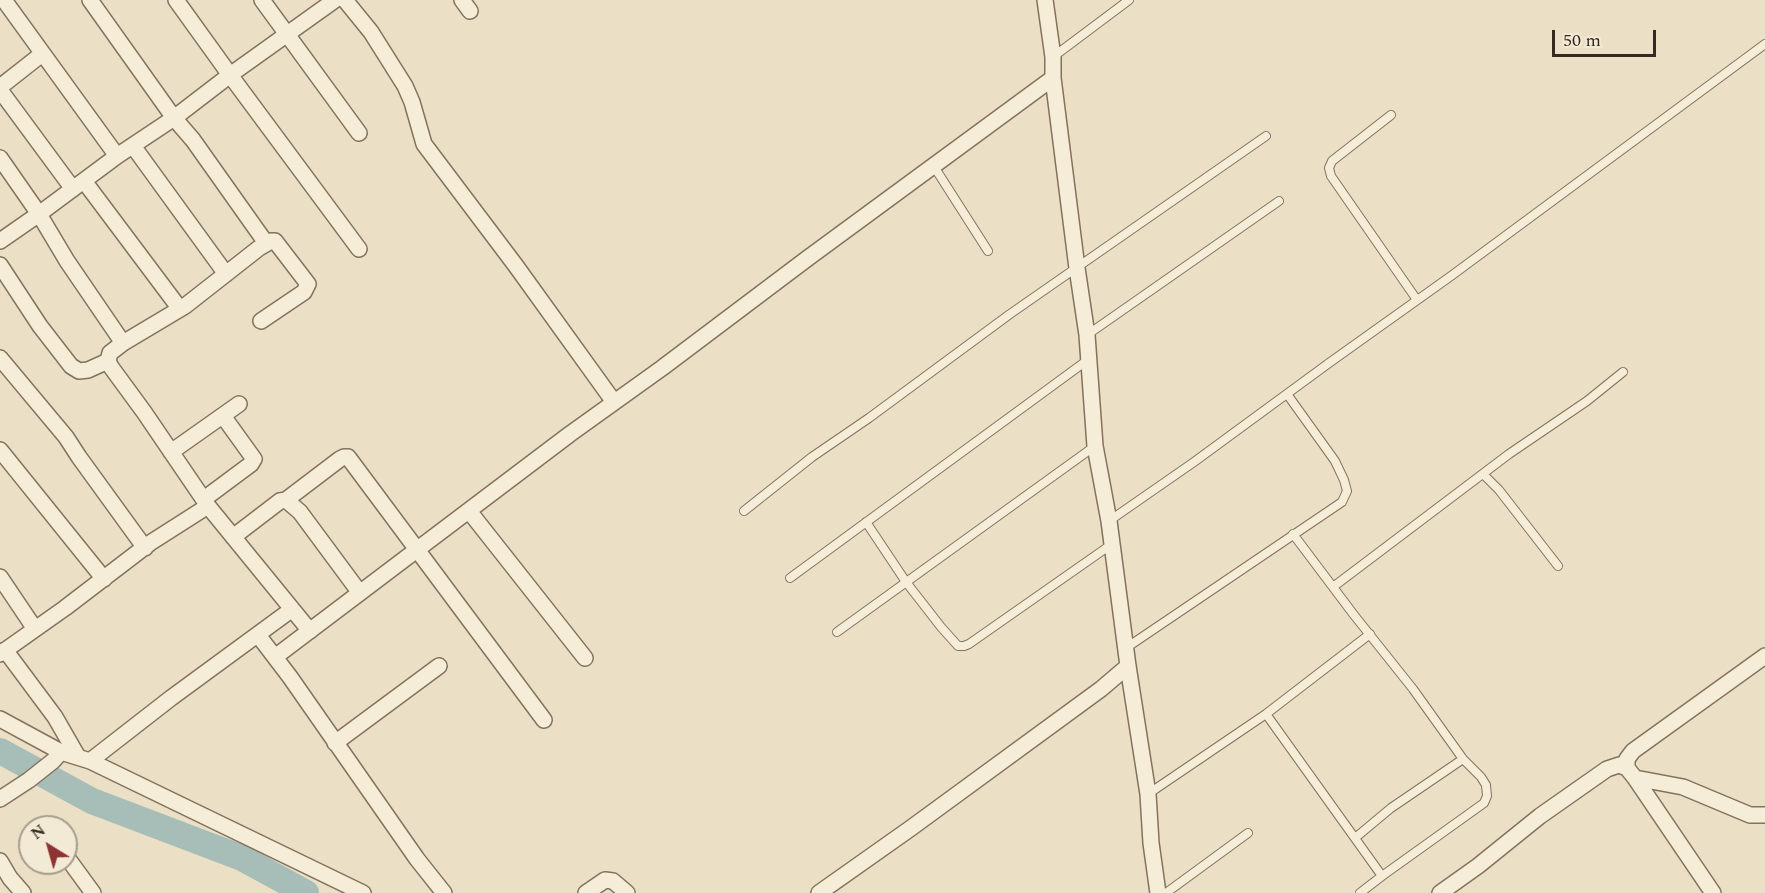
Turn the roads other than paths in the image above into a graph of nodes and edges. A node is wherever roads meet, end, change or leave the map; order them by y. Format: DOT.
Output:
graph roads {
  1 [pos="4,0"];
  2 [pos="90,0"];
  3 [pos="176,0"];
  4 [pos="262,0"];
  5 [pos="345,0"];
  6 [pos="1045,0"];
  7 [pos="1129,0"];
  8 [pos="330,2"];
  9 [pos="287,35"];
  10 [pos="1765,44"];
  11 [pos="42,54"];
  12 [pos="1053,57"];
  13 [pos="230,75"];
  14 [pos="1053,78"];
  15 [pos="0,88"];
  16 [pos="1391,115"];
  17 [pos="174,118"];
  18 [pos="359,133"];
  19 [pos="1266,136"];
  20 [pos="133,146"];
  21 [pos="117,156"];
  22 [pos="0,158"];
  23 [pos="933,165"];
  24 [pos="79,185"];
  25 [pos="1279,201"];
  26 [pos="39,214"];
  27 [pos="2,235"];
  28 [pos="266,243"];
  29 [pos="359,249"];
  30 [pos="988,251"];
  31 [pos="0,265"];
  32 [pos="1077,268"];
  33 [pos="226,274"];
  34 [pos="1417,300"];
  35 [pos="180,309"];
  36 [pos="261,321"];
  37 [pos="1087,334"];
  38 [pos="123,343"];
  39 [pos="0,358"];
  40 [pos="1089,359"];
  41 [pos="108,361"];
  42 [pos="1623,372"];
  43 [pos="1287,394"];
  44 [pos="614,402"];
  45 [pos="239,404"];
  46 [pos="223,416"];
  47 [pos="1095,446"];
  48 [pos="0,450"];
  49 [pos="171,452"];
  50 [pos="1483,474"];
  51 [pos="286,500"];
  52 [pos="206,502"];
  53 [pos="469,511"];
  54 [pos="744,511"];
  55 [pos="1109,521"];
  56 [pos="866,522"];
  57 [pos="1293,534"];
  58 [pos="233,537"];
  59 [pos="1112,544"];
  60 [pos="145,548"];
  61 [pos="417,550"];
  62 [pos="1558,566"];
  63 [pos="0,577"];
  64 [pos="790,578"];
  65 [pos="104,579"];
  66 [pos="906,582"];
  67 [pos="1333,587"];
  68 [pos="360,593"];
  69 [pos="291,610"];
  70 [pos="35,629"];
  71 [pos="310,631"];
  72 [pos="837,632"];
  73 [pos="1370,634"];
  74 [pos="258,635"];
  75 [pos="1126,648"];
  76 [pos="2,652"];
  77 [pos="1765,656"];
  78 [pos="275,657"];
  79 [pos="585,658"];
  80 [pos="439,666"];
  81 [pos="1128,666"];
  82 [pos="1266,714"];
  83 [pos="0,719"];
  84 [pos="544,720"];
  85 [pos="335,742"];
  86 [pos="57,757"];
  87 [pos="84,759"];
  88 [pos="1463,759"];
  89 [pos="1631,773"];
  90 [pos="1148,794"];
  91 [pos="0,799"];
  92 [pos="1765,815"];
  93 [pos="1248,833"];
  94 [pos="1354,838"];
  95 [pos="0,861"];
  96 [pos="78,872"];
  97 [pos="1382,876"];
  98 [pos="23,893"];
  99 [pos="93,893"];
  100 [pos="363,893"];
  101 [pos="444,893"];
  102 [pos="586,893"];
  103 [pos="627,893"];
  104 [pos="819,893"];
  105 [pos="1158,893"];
  106 [pos="1166,893"];
  107 [pos="1360,893"];
  108 [pos="1440,893"];
  109 [pos="1713,893"];
  1 -- 11 [label="street"];
  2 -- 17 [label="street"];
  3 -- 13 [label="street"];
  4 -- 9 [label="street"];
  5 -- 44 [label="street"];
  6 -- 12 [label="street"];
  7 -- 12 [label="lane"];
  8 -- 9 [label="street"];
  9 -- 13 [label="street"];
  9 -- 18 [label="street"];
  10 -- 34 [label="lane"];
  11 -- 15 [label="street"];
  11 -- 21 [label="street"];
  12 -- 14 [label="street"];
  13 -- 17 [label="street"];
  13 -- 29 [label="street"];
  14 -- 23 [label="street"];
  14 -- 32 [label="street"];
  15 -- 24 [label="street"];
  16 -- 34 [label="lane"];
  17 -- 20 [label="street"];
  17 -- 28 [label="street"];
  19 -- 32 [label="lane"];
  20 -- 21 [label="street"];
  20 -- 33 [label="street"];
  21 -- 24 [label="street"];
  22 -- 26 [label="street"];
  23 -- 30 [label="lane"];
  23 -- 44 [label="street"];
  24 -- 26 [label="street"];
  24 -- 35 [label="street"];
  25 -- 37 [label="lane"];
  26 -- 27 [label="street"];
  26 -- 38 [label="street"];
  28 -- 33 [label="street"];
  28 -- 36 [label="street"];
  31 -- 41 [label="street"];
  32 -- 37 [label="street"];
  32 -- 54 [label="lane"];
  33 -- 35 [label="street"];
  34 -- 43 [label="lane"];
  35 -- 38 [label="street"];
  37 -- 40 [label="street"];
  38 -- 41 [label="street"];
  39 -- 60 [label="street"];
  40 -- 47 [label="street"];
  40 -- 56 [label="lane"];
  41 -- 49 [label="street"];
  42 -- 50 [label="lane"];
  43 -- 55 [label="lane"];
  43 -- 57 [label="lane"];
  44 -- 53 [label="street"];
  45 -- 46 [label="street"];
  46 -- 49 [label="street"];
  46 -- 52 [label="street"];
  47 -- 55 [label="street"];
  47 -- 66 [label="lane"];
  48 -- 65 [label="street"];
  49 -- 52 [label="street"];
  50 -- 62 [label="lane"];
  50 -- 67 [label="lane"];
  51 -- 58 [label="street"];
  51 -- 61 [label="street"];
  51 -- 68 [label="street"];
  52 -- 58 [label="street"];
  52 -- 60 [label="street"];
  53 -- 61 [label="street"];
  53 -- 79 [label="street"];
  55 -- 59 [label="street"];
  56 -- 64 [label="lane"];
  56 -- 66 [label="lane"];
  57 -- 67 [label="lane"];
  57 -- 75 [label="lane"];
  58 -- 69 [label="street"];
  59 -- 66 [label="lane"];
  59 -- 75 [label="street"];
  60 -- 65 [label="street"];
  61 -- 68 [label="street"];
  61 -- 84 [label="street"];
  63 -- 70 [label="street"];
  65 -- 70 [label="street"];
  66 -- 72 [label="lane"];
  67 -- 73 [label="lane"];
  68 -- 71 [label="street"];
  69 -- 71 [label="street"];
  69 -- 74 [label="street"];
  70 -- 76 [label="street"];
  71 -- 78 [label="street"];
  73 -- 82 [label="lane"];
  73 -- 88 [label="lane"];
  74 -- 78 [label="street"];
  74 -- 87 [label="street"];
  75 -- 81 [label="street"];
  76 -- 87 [label="street"];
  77 -- 89 [label="street"];
  78 -- 85 [label="street"];
  80 -- 85 [label="street"];
  81 -- 90 [label="street"];
  81 -- 104 [label="street"];
  82 -- 90 [label="lane"];
  82 -- 94 [label="lane"];
  83 -- 86 [label="street"];
  85 -- 101 [label="street"];
  86 -- 87 [label="street"];
  86 -- 91 [label="street"];
  87 -- 100 [label="street"];
  88 -- 94 [label="lane"];
  88 -- 97 [label="lane"];
  89 -- 92 [label="street"];
  89 -- 108 [label="street"];
  89 -- 109 [label="street"];
  90 -- 105 [label="street"];
  93 -- 106 [label="lane"];
  94 -- 97 [label="lane"];
  95 -- 98 [label="street"];
  96 -- 99 [label="street"];
  97 -- 107 [label="lane"];
  102 -- 103 [label="street"];
}
